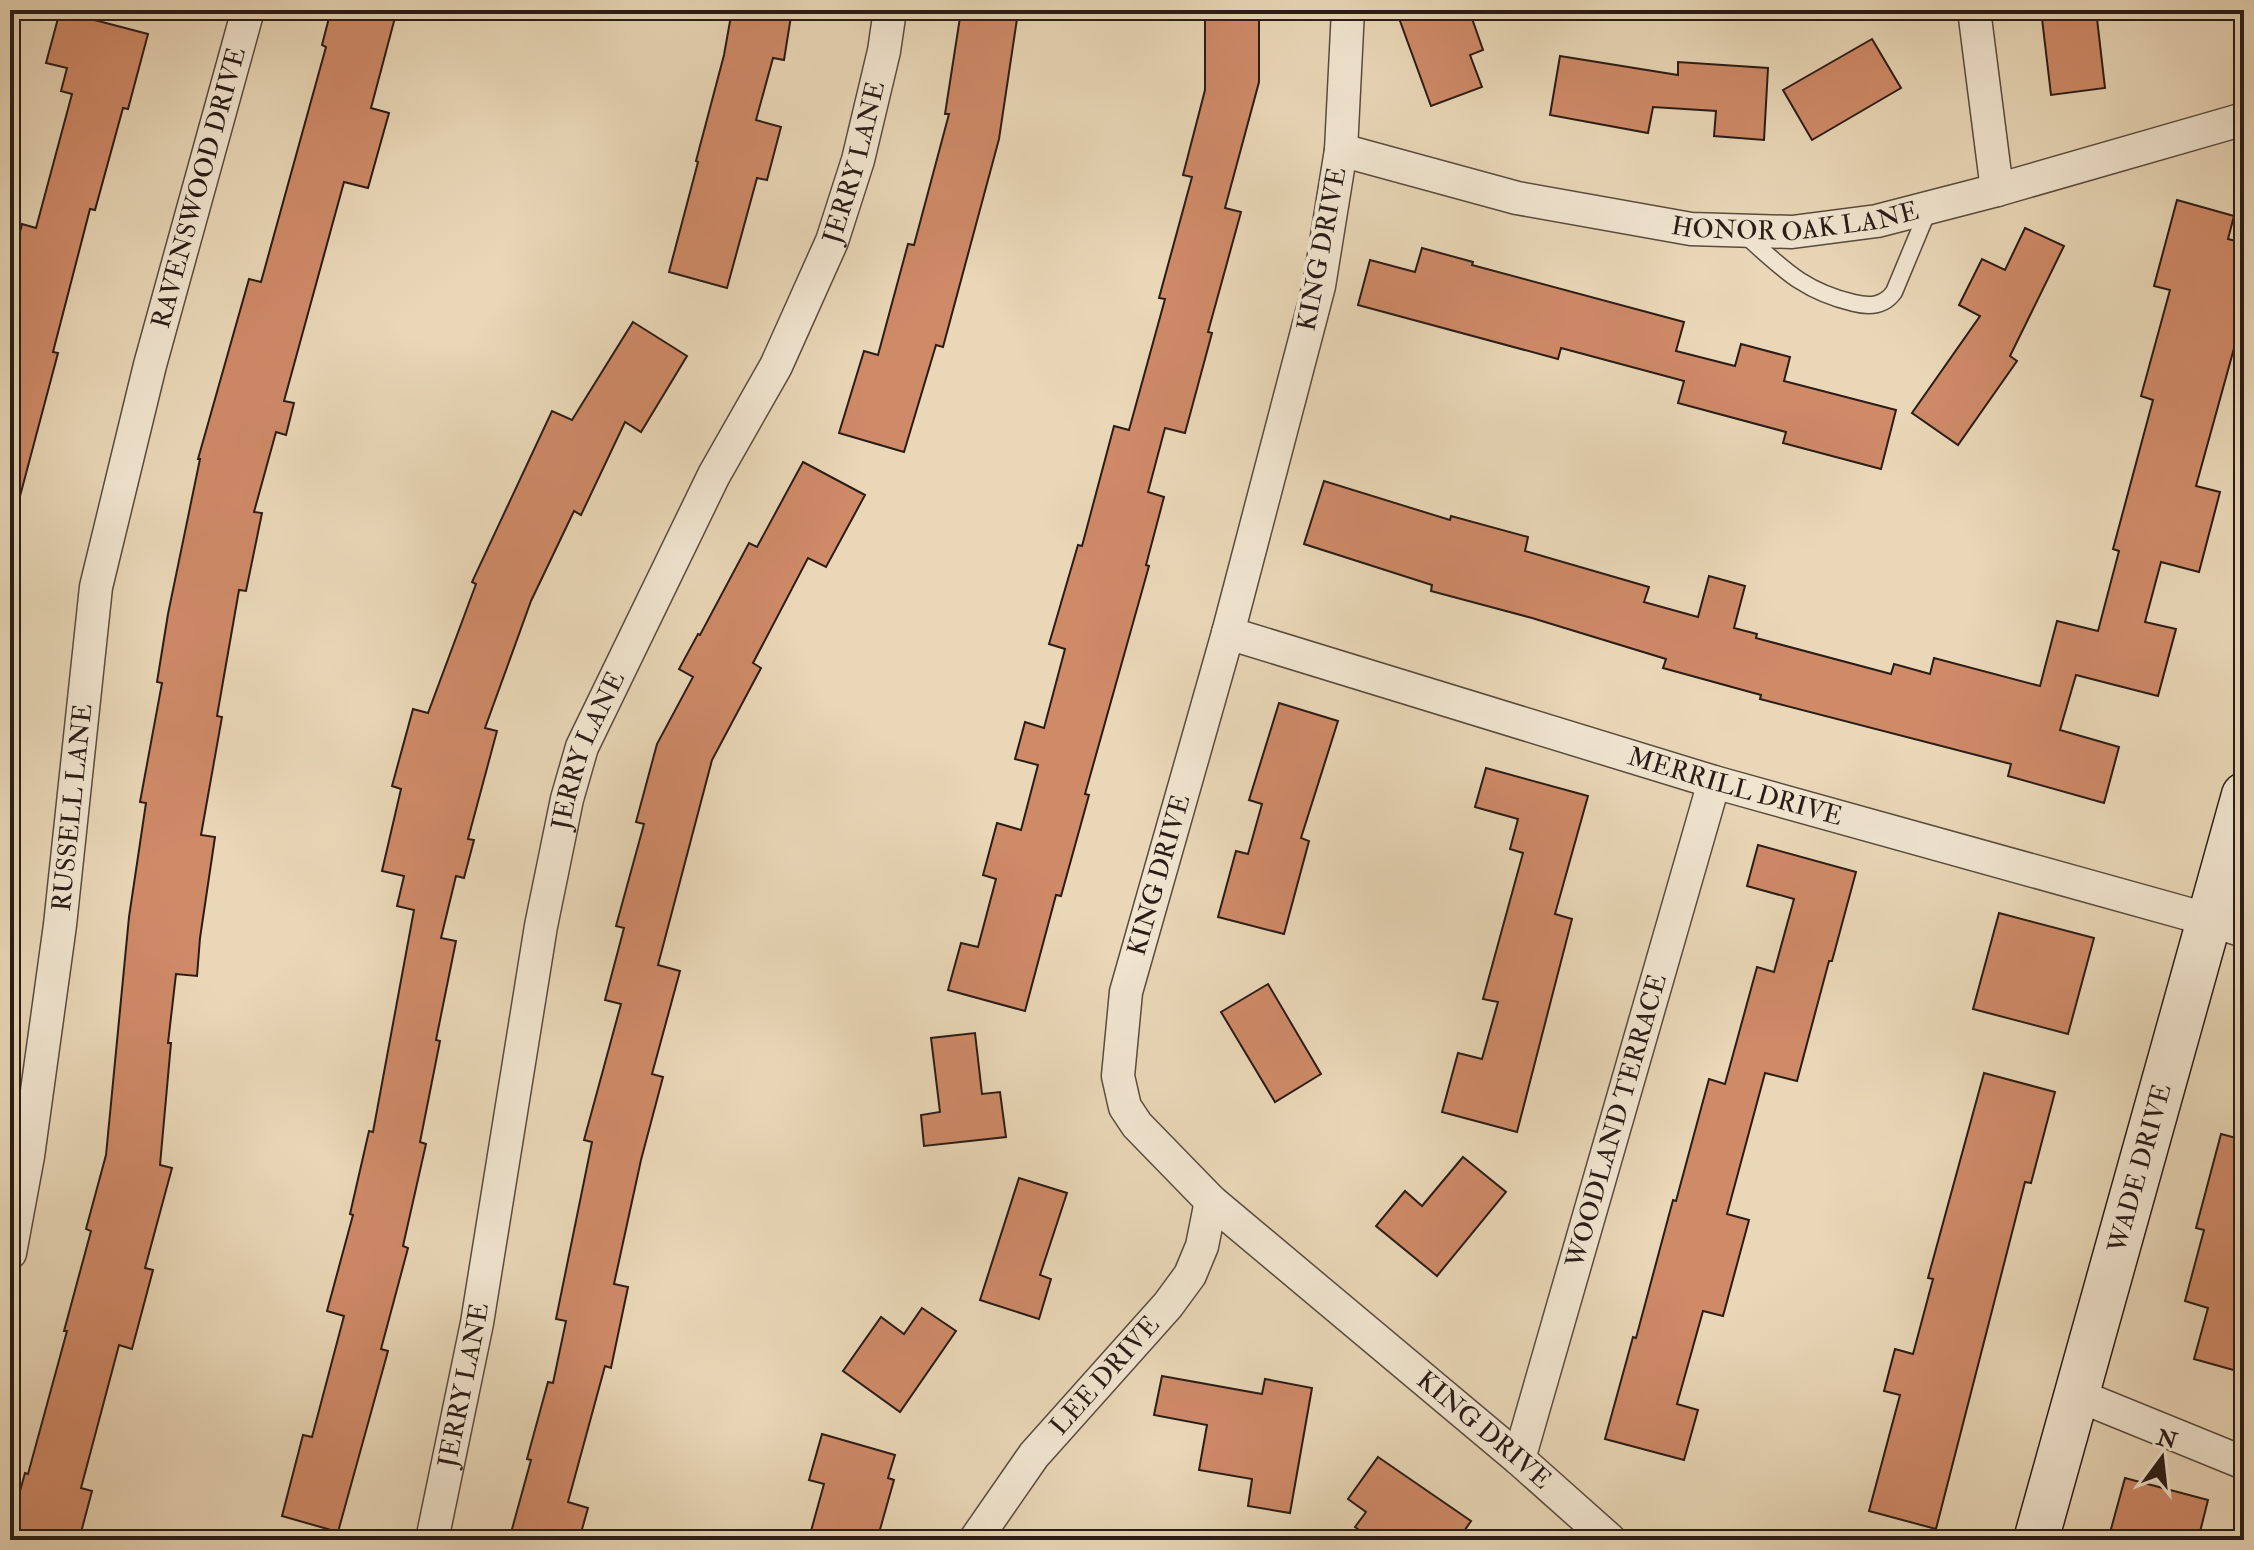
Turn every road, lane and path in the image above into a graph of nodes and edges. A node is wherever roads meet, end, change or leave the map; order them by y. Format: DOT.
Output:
graph roads {
  1 [pos="248,10"];
  2 [pos="890,10"];
  3 [pos="1348,10"];
  4 [pos="1974,10"];
  5 [pos="2244,119"];
  6 [pos="1341,150"];
  7 [pos="1997,190"];
  8 [pos="1929,208"];
  9 [pos="1741,231"];
  10 [pos="150,365"];
  11 [pos="1228,633"];
  12 [pos="1714,782"];
  13 [pos="2244,795"];
  14 [pos="2227,925"];
  15 [pos="1211,1201"];
  16 [pos="10,1253"];
  17 [pos="2077,1395"];
  18 [pos="1519,1459"];
  19 [pos="2244,1463"];
  20 [pos="432,1540"];
  21 [pos="975,1540"];
  22 [pos="1610,1540"];
  23 [pos="2036,1540"];
  1 -- 10 [label="street, RAVENSWOOD DRIVE"];
  2 -- 20 [label="street, JERRY LANE"];
  3 -- 6 [label="street, KING DRIVE"];
  4 -- 7 [label="street"];
  5 -- 7 [label="street, HONOR OAK LANE"];
  6 -- 9 [label="street, HONOR OAK LANE"];
  6 -- 11 [label="street, KING DRIVE"];
  7 -- 8 [label="street, HONOR OAK LANE"];
  8 -- 9 [label="street, HONOR OAK LANE"];
  8 -- 9 [label="lane"];
  10 -- 16 [label="street, RUSSELL LANE"];
  11 -- 12 [label="street, MERRILL DRIVE"];
  11 -- 15 [label="street, KING DRIVE"];
  12 -- 14 [label="street, MERRILL DRIVE"];
  12 -- 18 [label="street, WOODLAND TERRACE"];
  13 -- 14 [label="street, WADE DRIVE"];
  14 -- 17 [label="street, WADE DRIVE"];
  15 -- 18 [label="street, KING DRIVE"];
  15 -- 21 [label="street, LEE DRIVE"];
  17 -- 19 [label="street"];
  17 -- 23 [label="street, WADE DRIVE"];
  18 -- 22 [label="street, KING DRIVE"];
}
